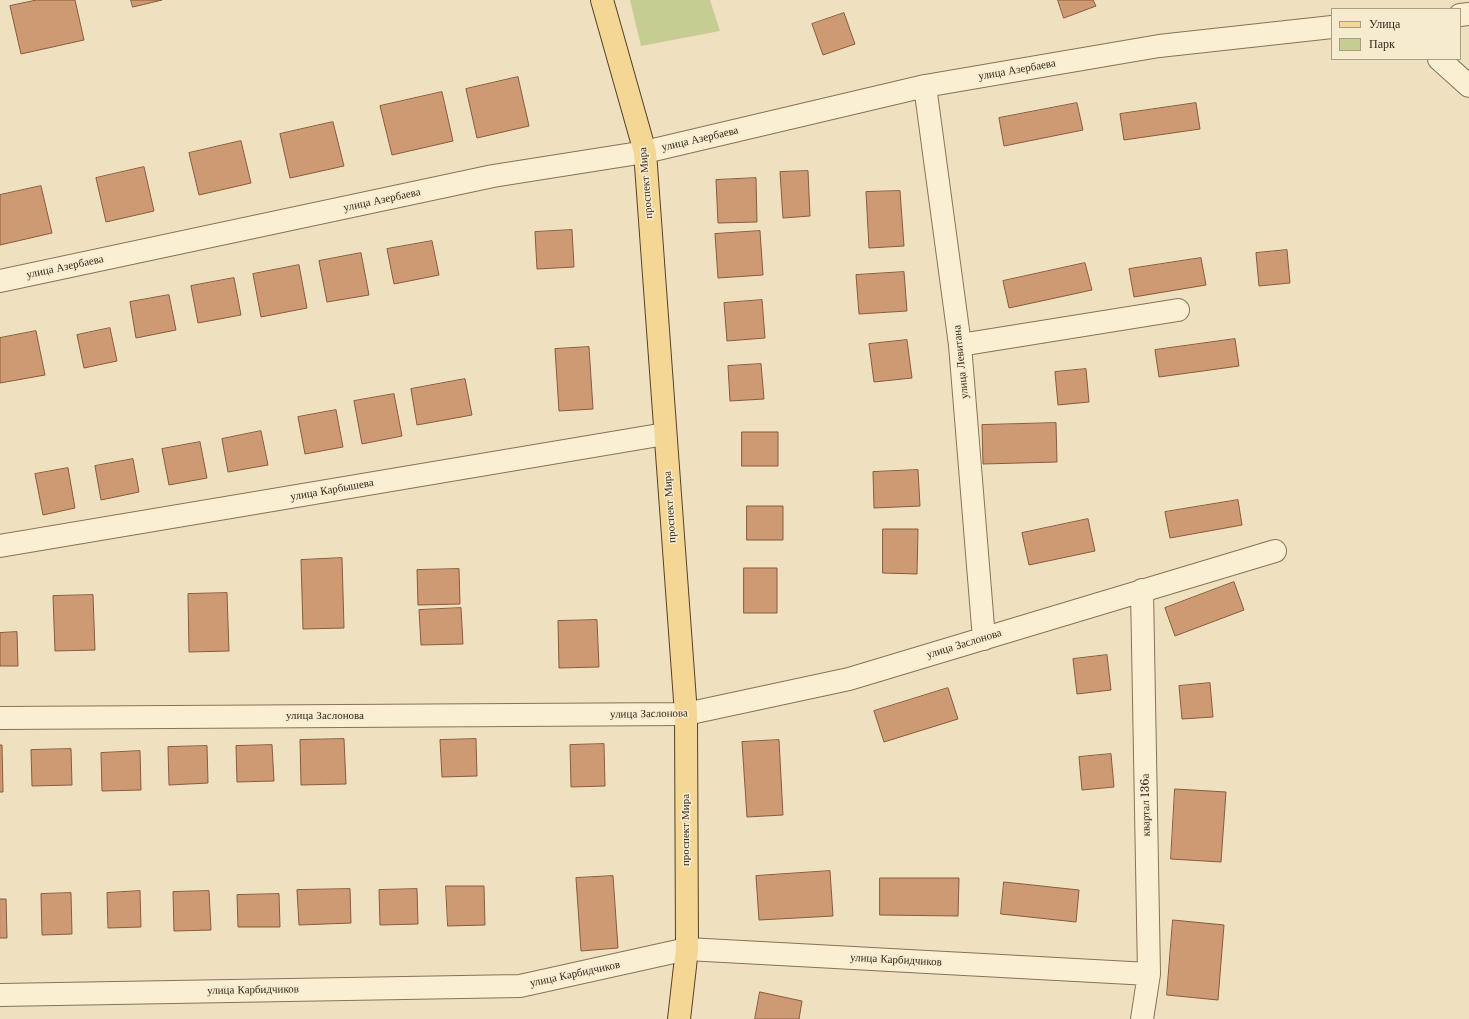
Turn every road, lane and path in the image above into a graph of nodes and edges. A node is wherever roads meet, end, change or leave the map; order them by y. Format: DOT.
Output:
graph roads {
  1 [pos="602,0"];
  2 [pos="1331,27"];
  3 [pos="1440,60"];
  4 [pos="925,86"];
  5 [pos="1469,86"];
  6 [pos="645,152"];
  7 [pos="0,281"];
  8 [pos="1178,310"];
  9 [pos="960,346"];
  10 [pos="664,434"];
  11 [pos="0,546"];
  12 [pos="1275,551"];
  13 [pos="1142,590"];
  14 [pos="984,639"];
  15 [pos="686,714"];
  16 [pos="0,718"];
  17 [pos="687,949"];
  18 [pos="1149,974"];
  19 [pos="0,995"];
  20 [pos="679,1019"];
  21 [pos="1142,1019"];
  1 -- 6 [label="main road, проспект Мира"];
  2 -- 4 [label="street, улица Азербаева"];
  3 -- 5 [label="street"];
  4 -- 6 [label="street, улица Азербаева"];
  4 -- 9 [label="street, улица Левитана"];
  6 -- 7 [label="street, улица Азербаева"];
  6 -- 10 [label="main road, проспект Мира"];
  8 -- 9 [label="street"];
  9 -- 14 [label="street, улица Левитана"];
  10 -- 11 [label="street, улица Карбышева"];
  10 -- 15 [label="main road, проспект Мира"];
  12 -- 13 [label="street, улица Заслонова"];
  13 -- 14 [label="street, улица Заслонова"];
  13 -- 18 [label="street, квартал 136а"];
  14 -- 15 [label="street, улица Заслонова"];
  15 -- 16 [label="street, улица Заслонова"];
  15 -- 17 [label="main road, проспект Мира"];
  17 -- 18 [label="street, улица Карбидчиков"];
  17 -- 19 [label="street, улица Карбидчиков"];
  17 -- 20 [label="main road, проспект Мира"];
  18 -- 21 [label="street, квартал 136а"];
}
